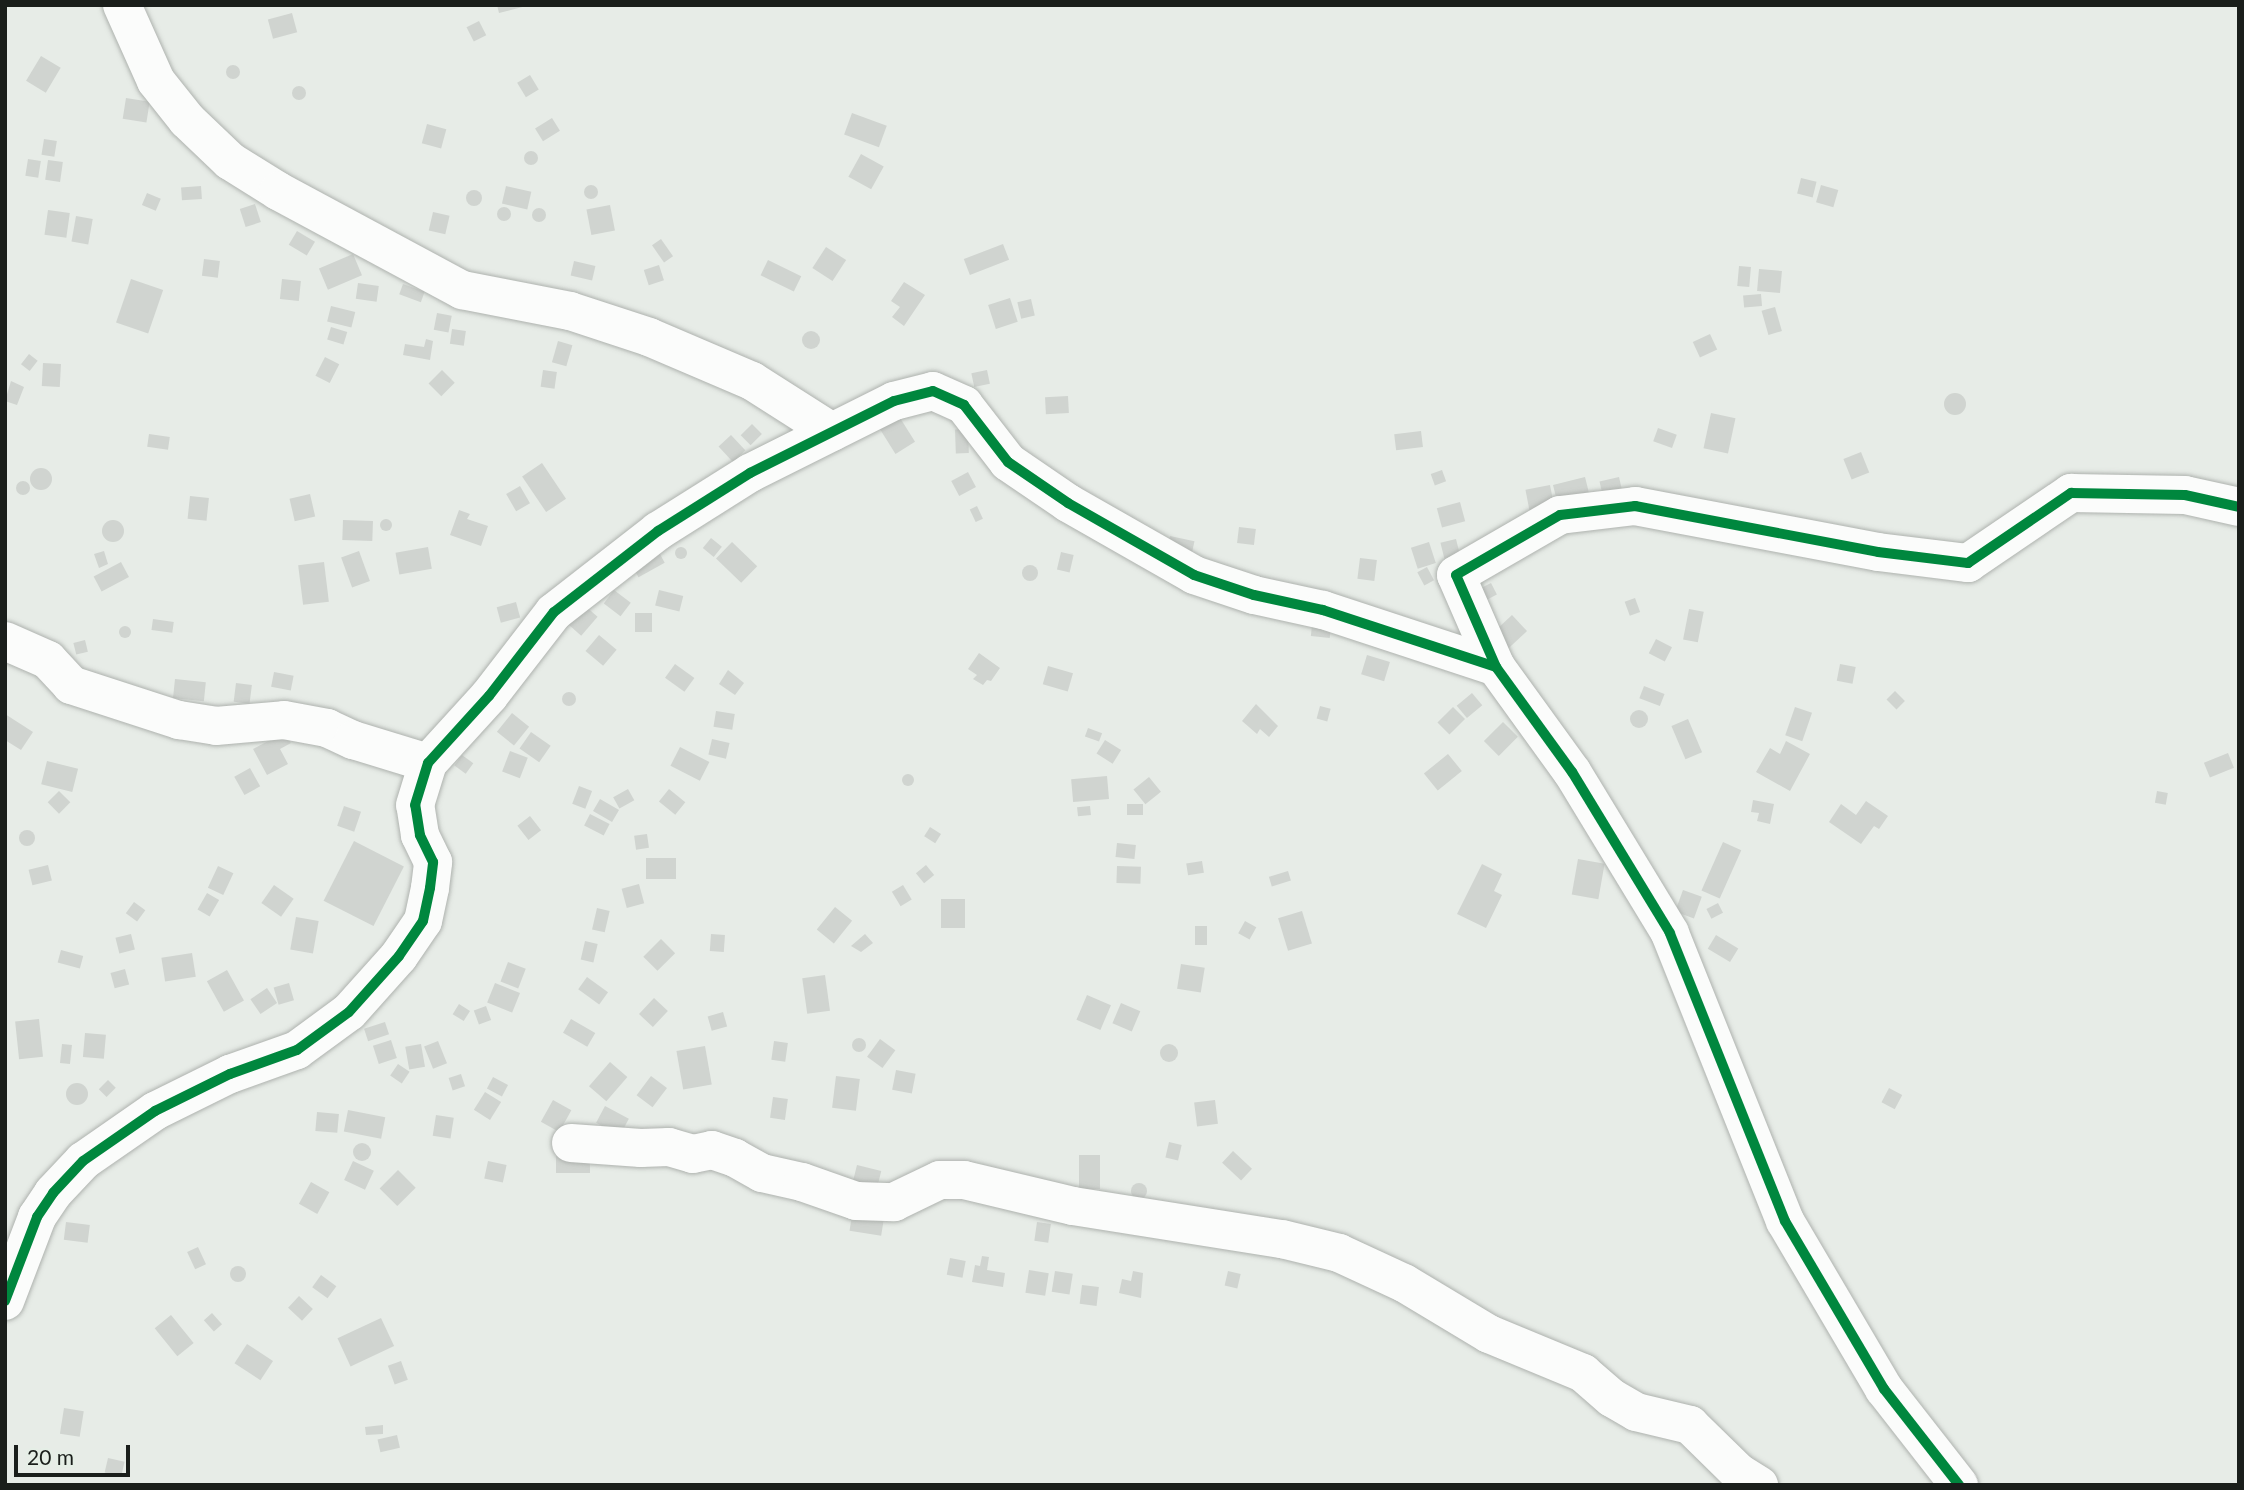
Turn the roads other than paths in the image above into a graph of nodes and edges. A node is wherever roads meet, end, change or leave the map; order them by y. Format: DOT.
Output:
graph roads {
  1 [pos="122,5"];
  2 [pos="832,432"];
  3 [pos="2239,507"];
  4 [pos="5,641"];
  5 [pos="1496,667"];
  6 [pos="428,762"];
  7 [pos="571,1143"];
  8 [pos="5,1301"];
  9 [pos="1759,1485"];
  10 [pos="1959,1485"];
  1 -- 2 [label="street"];
  2 -- 5 [label="street"];
  2 -- 6 [label="street"];
  3 -- 5 [label="street"];
  4 -- 6 [label="street"];
  5 -- 10 [label="street"];
  6 -- 8 [label="street"];
  7 -- 9 [label="street"];
}
